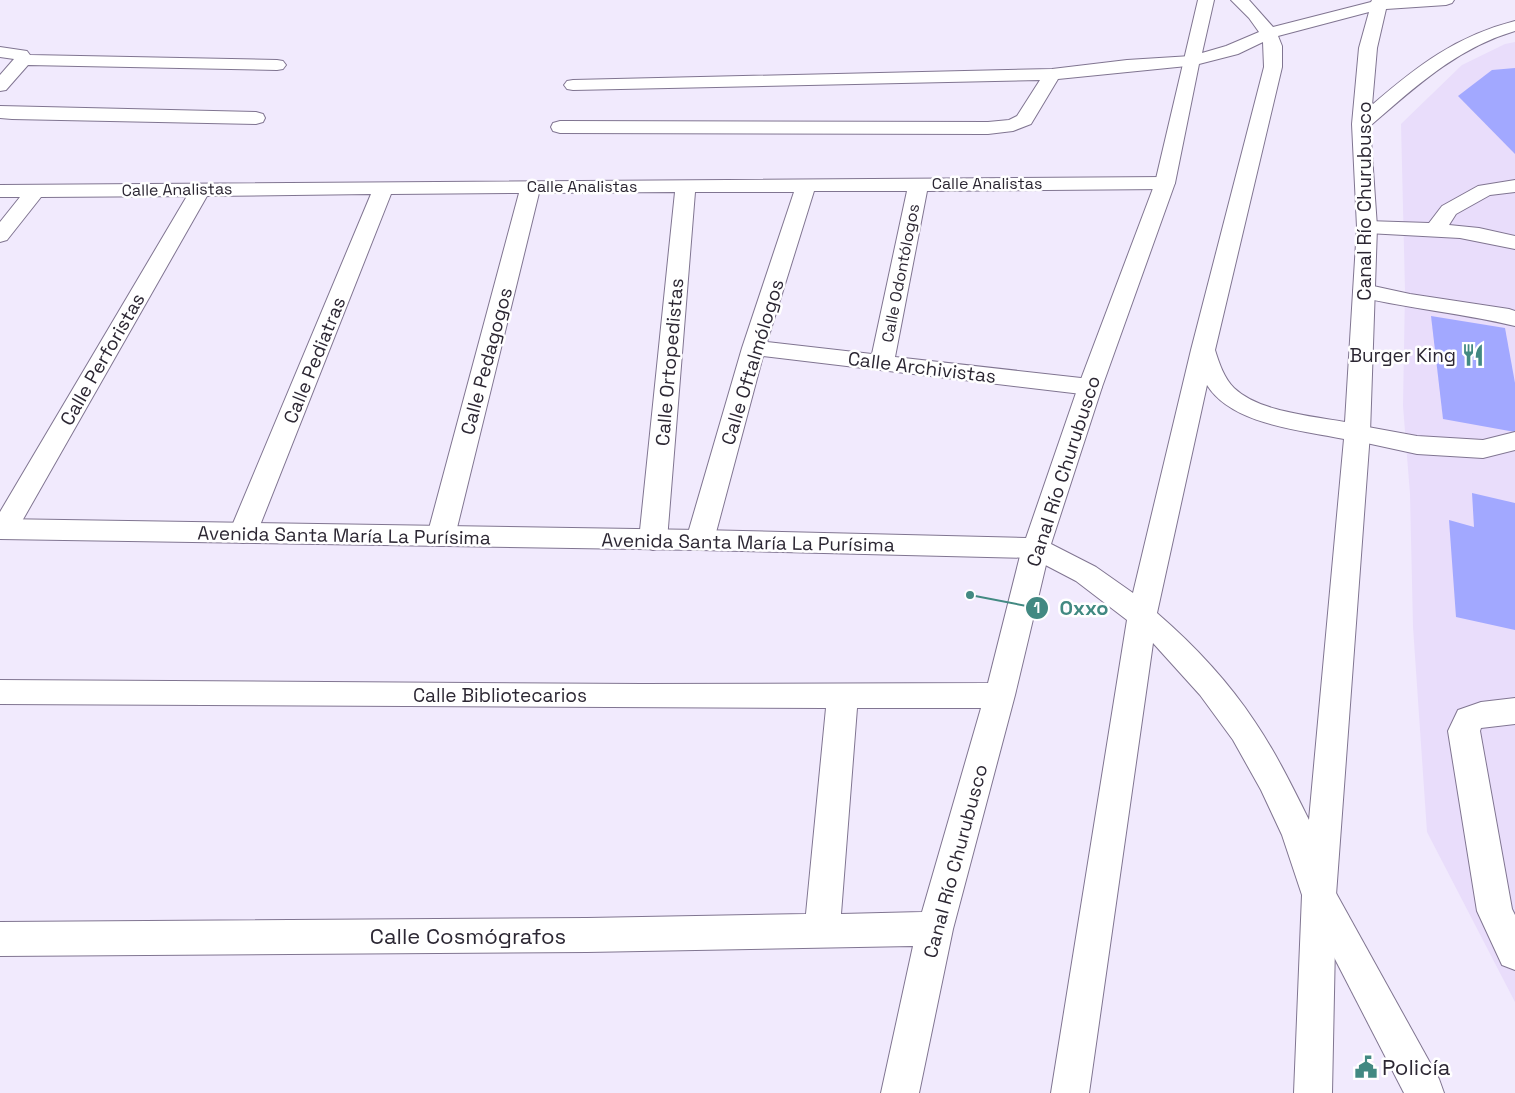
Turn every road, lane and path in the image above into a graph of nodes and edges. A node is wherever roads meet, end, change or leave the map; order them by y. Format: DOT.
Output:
graph roads {
  1 [pos="1206,0"];
  2 [pos="1239,0"];
  3 [pos="1446,0"];
  4 [pos="1377,2"];
  5 [pos="1515,26"];
  6 [pos="1270,33"];
  7 [pos="0,52"];
  8 [pos="23,60"];
  9 [pos="1190,61"];
  10 [pos="277,65"];
  11 [pos="1052,74"];
  12 [pos="573,85"];
  13 [pos="0,86"];
  14 [pos="0,112"];
  15 [pos="256,118"];
  16 [pos="1361,124"];
  17 [pos="560,127"];
  18 [pos="1165,183"];
  19 [pos="918,184"];
  20 [pos="686,185"];
  21 [pos="806,185"];
  22 [pos="1515,186"];
  23 [pos="531,187"];
  24 [pos="384,188"];
  25 [pos="200,189"];
  26 [pos="0,191"];
  27 [pos="35,191"];
  28 [pos="1367,227"];
  29 [pos="1435,229"];
  30 [pos="0,236"];
  31 [pos="1515,243"];
  32 [pos="1364,291"];
  33 [pos="1515,319"];
  34 [pos="754,348"];
  35 [pos="1203,350"];
  36 [pos="882,363"];
  37 [pos="1090,387"];
  38 [pos="1357,433"];
  39 [pos="1515,441"];
  40 [pos="1,530"];
  41 [pos="243,533"];
  42 [pos="441,536"];
  43 [pos="653,540"];
  44 [pos="700,540"];
  45 [pos="1036,548"];
  46 [pos="1142,617"];
  47 [pos="0,692"];
  48 [pos="843,695"];
  49 [pos="1000,695"];
  50 [pos="1515,711"];
  51 [pos="1319,894"];
  52 [pos="935,929"];
  53 [pos="822,931"];
  54 [pos="0,939"];
  55 [pos="1515,953"];
  56 [pos="900,1093"];
  57 [pos="1070,1093"];
  58 [pos="1313,1093"];
  59 [pos="1425,1093"];
  1 -- 9 [label="street, Canal Río Churubusco"];
  2 -- 6 [label="street"];
  3 -- 4 [label="street"];
  4 -- 6 [label="street"];
  4 -- 16 [label="street, Canal Río Churubusco"];
  5 -- 16 [label="street"];
  6 -- 9 [label="street"];
  6 -- 35 [label="street"];
  7 -- 8 [label="street"];
  8 -- 10 [label="street"];
  8 -- 13 [label="street"];
  9 -- 11 [label="street"];
  9 -- 18 [label="street, Canal Río Churubusco"];
  11 -- 12 [label="street"];
  11 -- 17 [label="street"];
  14 -- 15 [label="street"];
  16 -- 28 [label="street, Canal Río Churubusco"];
  18 -- 19 [label="street, Calle Analistas"];
  18 -- 37 [label="street, Canal Río Churubusco"];
  19 -- 21 [label="street, Calle Analistas"];
  19 -- 36 [label="street, Calle Odontólogos"];
  20 -- 21 [label="street, Calle Analistas"];
  20 -- 23 [label="street, Calle Analistas"];
  20 -- 43 [label="street, Calle Ortopedistas"];
  21 -- 34 [label="street, Calle Oftalmólogos"];
  22 -- 29 [label="street"];
  23 -- 24 [label="street, Calle Analistas"];
  23 -- 42 [label="street, Calle Pedagogos"];
  24 -- 25 [label="street, Calle Analistas"];
  24 -- 41 [label="street, Calle Pediatras"];
  25 -- 27 [label="street, Calle Analistas"];
  25 -- 40 [label="street, Calle Perforistas"];
  26 -- 27 [label="street, Calle Analistas"];
  27 -- 30 [label="street"];
  28 -- 29 [label="street"];
  28 -- 32 [label="street, Canal Río Churubusco"];
  29 -- 31 [label="street"];
  32 -- 33 [label="street"];
  32 -- 38 [label="street, Canal Río Churubusco"];
  34 -- 36 [label="street, Calle Archivistas"];
  34 -- 44 [label="street, Calle Oftalmólogos"];
  35 -- 38 [label="street"];
  35 -- 46 [label="street"];
  36 -- 37 [label="street, Calle Archivistas"];
  37 -- 45 [label="street, Canal Río Churubusco"];
  38 -- 39 [label="street"];
  38 -- 51 [label="street, Canal Río Churubusco"];
  40 -- 41 [label="street, Avenida Santa María La Purísima"];
  41 -- 42 [label="street, Avenida Santa María La Purísima"];
  42 -- 43 [label="street, Avenida Santa María La Purísima"];
  43 -- 44 [label="street, Avenida Santa María La Purísima"];
  44 -- 45 [label="street, Avenida Santa María La Purísima"];
  45 -- 46 [label="street, Avenida Santa María La Purísima"];
  45 -- 49 [label="street, Canal Río Churubusco"];
  46 -- 51 [label="street, Avenida Santa María La Purísima"];
  46 -- 57 [label="street"];
  47 -- 48 [label="street, Calle Bibliotecarios"];
  48 -- 49 [label="street, Calle Bibliotecarios"];
  48 -- 53 [label="street"];
  49 -- 52 [label="street, Canal Río Churubusco"];
  50 -- 55 [label="street"];
  51 -- 58 [label="street, Canal Río Churubusco"];
  51 -- 59 [label="street"];
  52 -- 53 [label="street, Calle Cosmógrafos"];
  52 -- 56 [label="street, Canal Río Churubusco"];
  53 -- 54 [label="street, Calle Cosmógrafos"];
}
